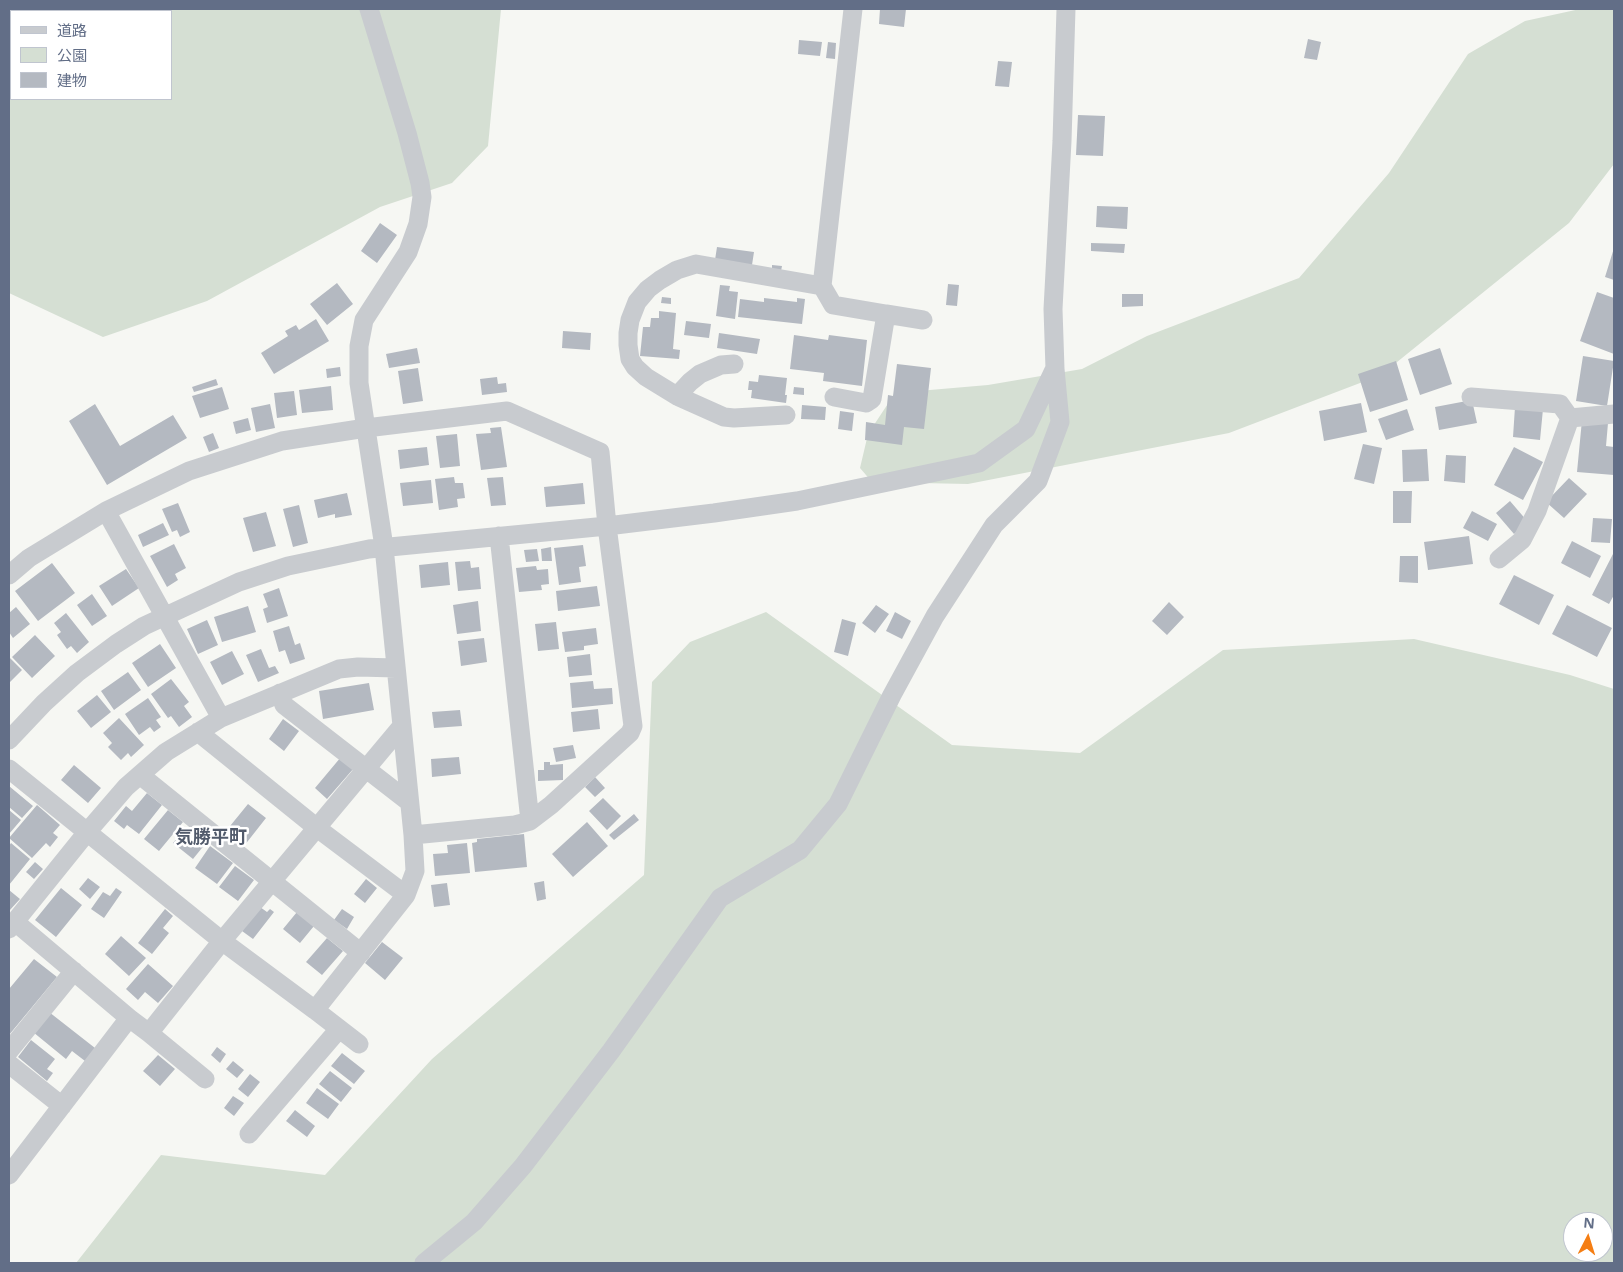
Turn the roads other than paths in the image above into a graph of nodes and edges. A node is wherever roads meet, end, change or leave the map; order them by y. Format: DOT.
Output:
graph roads {
  1 [pos="369,9"];
  2 [pos="853,9"];
  3 [pos="1066,9"];
  4 [pos="822,286"];
  5 [pos="886,314"];
  6 [pos="923,320"];
  7 [pos="734,364"];
  8 [pos="1055,369"];
  9 [pos="677,396"];
  10 [pos="834,397"];
  11 [pos="1471,397"];
  12 [pos="1614,414"];
  13 [pos="786,415"];
  14 [pos="1570,418"];
  15 [pos="366,428"];
  16 [pos="106,512"];
  17 [pos="607,526"];
  18 [pos="499,536"];
  19 [pos="384,547"];
  20 [pos="1500,559"];
  21 [pos="9,575"];
  22 [pos="164,616"];
  23 [pos="396,668"];
  24 [pos="280,693"];
  25 [pos="221,718"];
  26 [pos="401,727"];
  27 [pos="198,732"];
  28 [pos="9,740"];
  29 [pos="9,768"];
  30 [pos="366,769"];
  31 [pos="140,775"];
  32 [pos="409,802"];
  33 [pos="530,821"];
  34 [pos="317,828"];
  35 [pos="88,831"];
  36 [pos="413,835"];
  37 [pos="272,882"];
  38 [pos="406,895"];
  39 [pos="12,925"];
  40 [pos="222,941"];
  41 [pos="361,953"];
  42 [pos="74,971"];
  43 [pos="315,1010"];
  44 [pos="129,1018"];
  45 [pos="339,1029"];
  46 [pos="149,1033"];
  47 [pos="359,1044"];
  48 [pos="9,1051"];
  49 [pos="9,1064"];
  50 [pos="205,1079"];
  51 [pos="62,1106"];
  52 [pos="249,1134"];
  53 [pos="9,1175"];
  54 [pos="424,1263"];
  1 -- 15 [label="street"];
  2 -- 4 [label="street"];
  3 -- 8 [label="street"];
  4 -- 5 [label="street"];
  4 -- 9 [label="street"];
  5 -- 6 [label="street"];
  5 -- 10 [label="street"];
  7 -- 9 [label="street"];
  8 -- 17 [label="street"];
  8 -- 54 [label="street"];
  9 -- 13 [label="street"];
  11 -- 14 [label="street"];
  12 -- 14 [label="street"];
  14 -- 20 [label="street"];
  15 -- 16 [label="street"];
  15 -- 17 [label="street"];
  15 -- 19 [label="street"];
  16 -- 21 [label="street"];
  16 -- 22 [label="street"];
  17 -- 18 [label="street"];
  17 -- 33 [label="street"];
  18 -- 19 [label="street"];
  18 -- 33 [label="street"];
  19 -- 22 [label="street"];
  19 -- 23 [label="street"];
  22 -- 25 [label="street"];
  22 -- 28 [label="street"];
  23 -- 24 [label="street"];
  23 -- 26 [label="street"];
  24 -- 25 [label="street"];
  24 -- 30 [label="street"];
  25 -- 27 [label="street"];
  26 -- 30 [label="street"];
  26 -- 32 [label="street"];
  27 -- 31 [label="street"];
  27 -- 34 [label="street"];
  29 -- 35 [label="street"];
  30 -- 32 [label="street"];
  30 -- 34 [label="street"];
  31 -- 35 [label="street"];
  31 -- 37 [label="street"];
  32 -- 36 [label="street"];
  33 -- 36 [label="street"];
  34 -- 37 [label="street"];
  34 -- 38 [label="street"];
  35 -- 39 [label="street"];
  35 -- 40 [label="street"];
  36 -- 38 [label="street"];
  37 -- 40 [label="street"];
  37 -- 41 [label="street"];
  38 -- 41 [label="street"];
  39 -- 42 [label="street"];
  40 -- 43 [label="street"];
  40 -- 46 [label="street"];
  41 -- 43 [label="street"];
  42 -- 44 [label="street"];
  42 -- 48 [label="street"];
  43 -- 45 [label="street"];
  44 -- 46 [label="street"];
  44 -- 51 [label="street"];
  45 -- 47 [label="street"];
  45 -- 52 [label="street"];
  46 -- 50 [label="street"];
  49 -- 51 [label="street"];
  51 -- 53 [label="street"];
}
